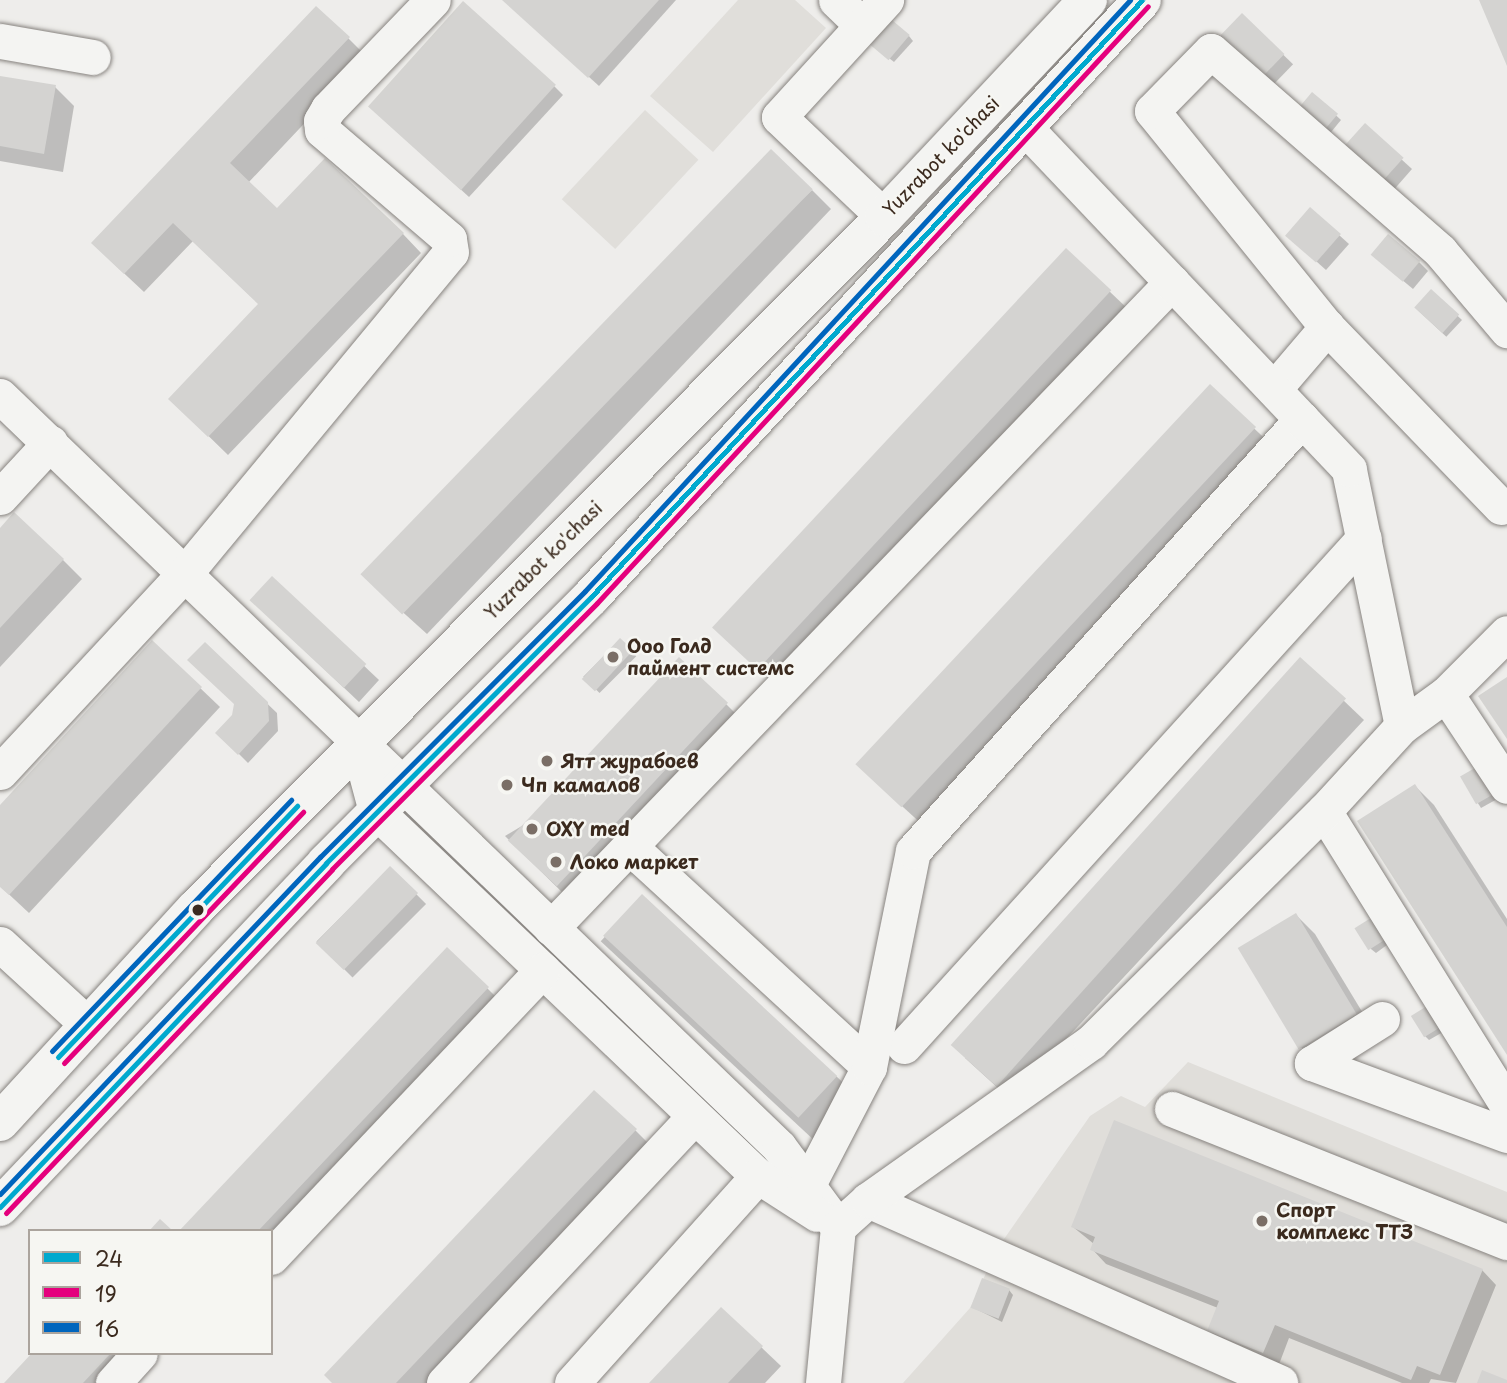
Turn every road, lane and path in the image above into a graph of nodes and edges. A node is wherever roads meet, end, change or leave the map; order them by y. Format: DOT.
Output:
graph roads {
  1 [pos="836,0"];
  2 [pos="1088,0"];
  3 [pos="1142,0"];
  4 [pos="415,6"];
  5 [pos="874,12"];
  6 [pos="0,41"];
  7 [pos="93,57"];
  8 [pos="1026,130"];
  9 [pos="884,216"];
  10 [pos="1172,282"];
  11 [pos="1326,327"];
  12 [pos="1507,331"];
  13 [pos="1274,390"];
  14 [pos="0,396"];
  15 [pos="1302,419"];
  16 [pos="50,443"];
  17 [pos="0,497"];
  18 [pos="1501,507"];
  19 [pos="1364,538"];
  20 [pos="186,572"];
  21 [pos="1507,633"];
  22 [pos="1446,694"];
  23 [pos="1402,726"];
  24 [pos="358,744"];
  25 [pos="0,772"];
  26 [pos="403,785"];
  27 [pos="1507,786"];
  28 [pos="376,811"];
  29 [pos="1324,811"];
  30 [pos="629,846"];
  31 [pos="551,928"];
  32 [pos="0,944"];
  33 [pos="542,970"];
  34 [pos="1382,1019"];
  35 [pos="87,1024"];
  36 [pos="904,1046"];
  37 [pos="869,1068"];
  38 [pos="1507,1105"];
  39 [pos="1172,1109"];
  40 [pos="695,1116"];
  41 [pos="0,1122"];
  42 [pos="1507,1135"];
  43 [pos="758,1176"];
  44 [pos="803,1194"];
  45 [pos="868,1200"];
  46 [pos="0,1207"];
  47 [pos="838,1227"];
  48 [pos="1507,1242"];
  49 [pos="273,1255"];
  50 [pos="138,1355"];
  51 [pos="113,1383"];
  52 [pos="444,1383"];
  53 [pos="572,1383"];
  54 [pos="824,1383"];
  55 [pos="1280,1383"];
  1 -- 5 [label="street"];
  2 -- 9 [label="main road, Yuzrabot ko'chasi"];
  3 -- 8 [label="main road"];
  4 -- 20 [label="street"];
  5 -- 9 [label="street"];
  6 -- 7 [label="street"];
  8 -- 10 [label="street"];
  8 -- 26 [label="main road"];
  9 -- 24 [label="main road, Yuzrabot ko'chasi"];
  10 -- 13 [label="street"];
  10 -- 30 [label="street"];
  11 -- 12 [label="street"];
  11 -- 13 [label="street"];
  11 -- 18 [label="street"];
  13 -- 15 [label="street"];
  14 -- 16 [label="street"];
  15 -- 19 [label="street"];
  15 -- 37 [label="street"];
  16 -- 17 [label="street"];
  16 -- 20 [label="street"];
  19 -- 23 [label="street"];
  19 -- 36 [label="street"];
  20 -- 24 [label="street"];
  20 -- 25 [label="street"];
  21 -- 22 [label="street"];
  22 -- 23 [label="street"];
  22 -- 27 [label="street"];
  23 -- 29 [label="street"];
  24 -- 26 [label="street"];
  24 -- 28 [label="street"];
  24 -- 35 [label="main road, Yuzrabot ko'chasi"];
  26 -- 28 [label="main road"];
  26 -- 31 [label="street"];
  28 -- 33 [label="street"];
  28 -- 46 [label="main road"];
  29 -- 38 [label="street"];
  29 -- 45 [label="street"];
  30 -- 31 [label="street"];
  30 -- 37 [label="street"];
  31 -- 44 [label="street"];
  32 -- 35 [label="street"];
  33 -- 40 [label="street"];
  33 -- 49 [label="street"];
  34 -- 42 [label="street"];
  35 -- 41 [label="main road, Yuzrabot ko'chasi"];
  37 -- 44 [label="street"];
  39 -- 48 [label="street"];
  40 -- 43 [label="street"];
  40 -- 52 [label="street"];
  43 -- 44 [label="street"];
  43 -- 53 [label="street"];
  44 -- 47 [label="street"];
  45 -- 47 [label="street"];
  45 -- 55 [label="street"];
  47 -- 54 [label="street"];
  50 -- 51 [label="street"];
}
